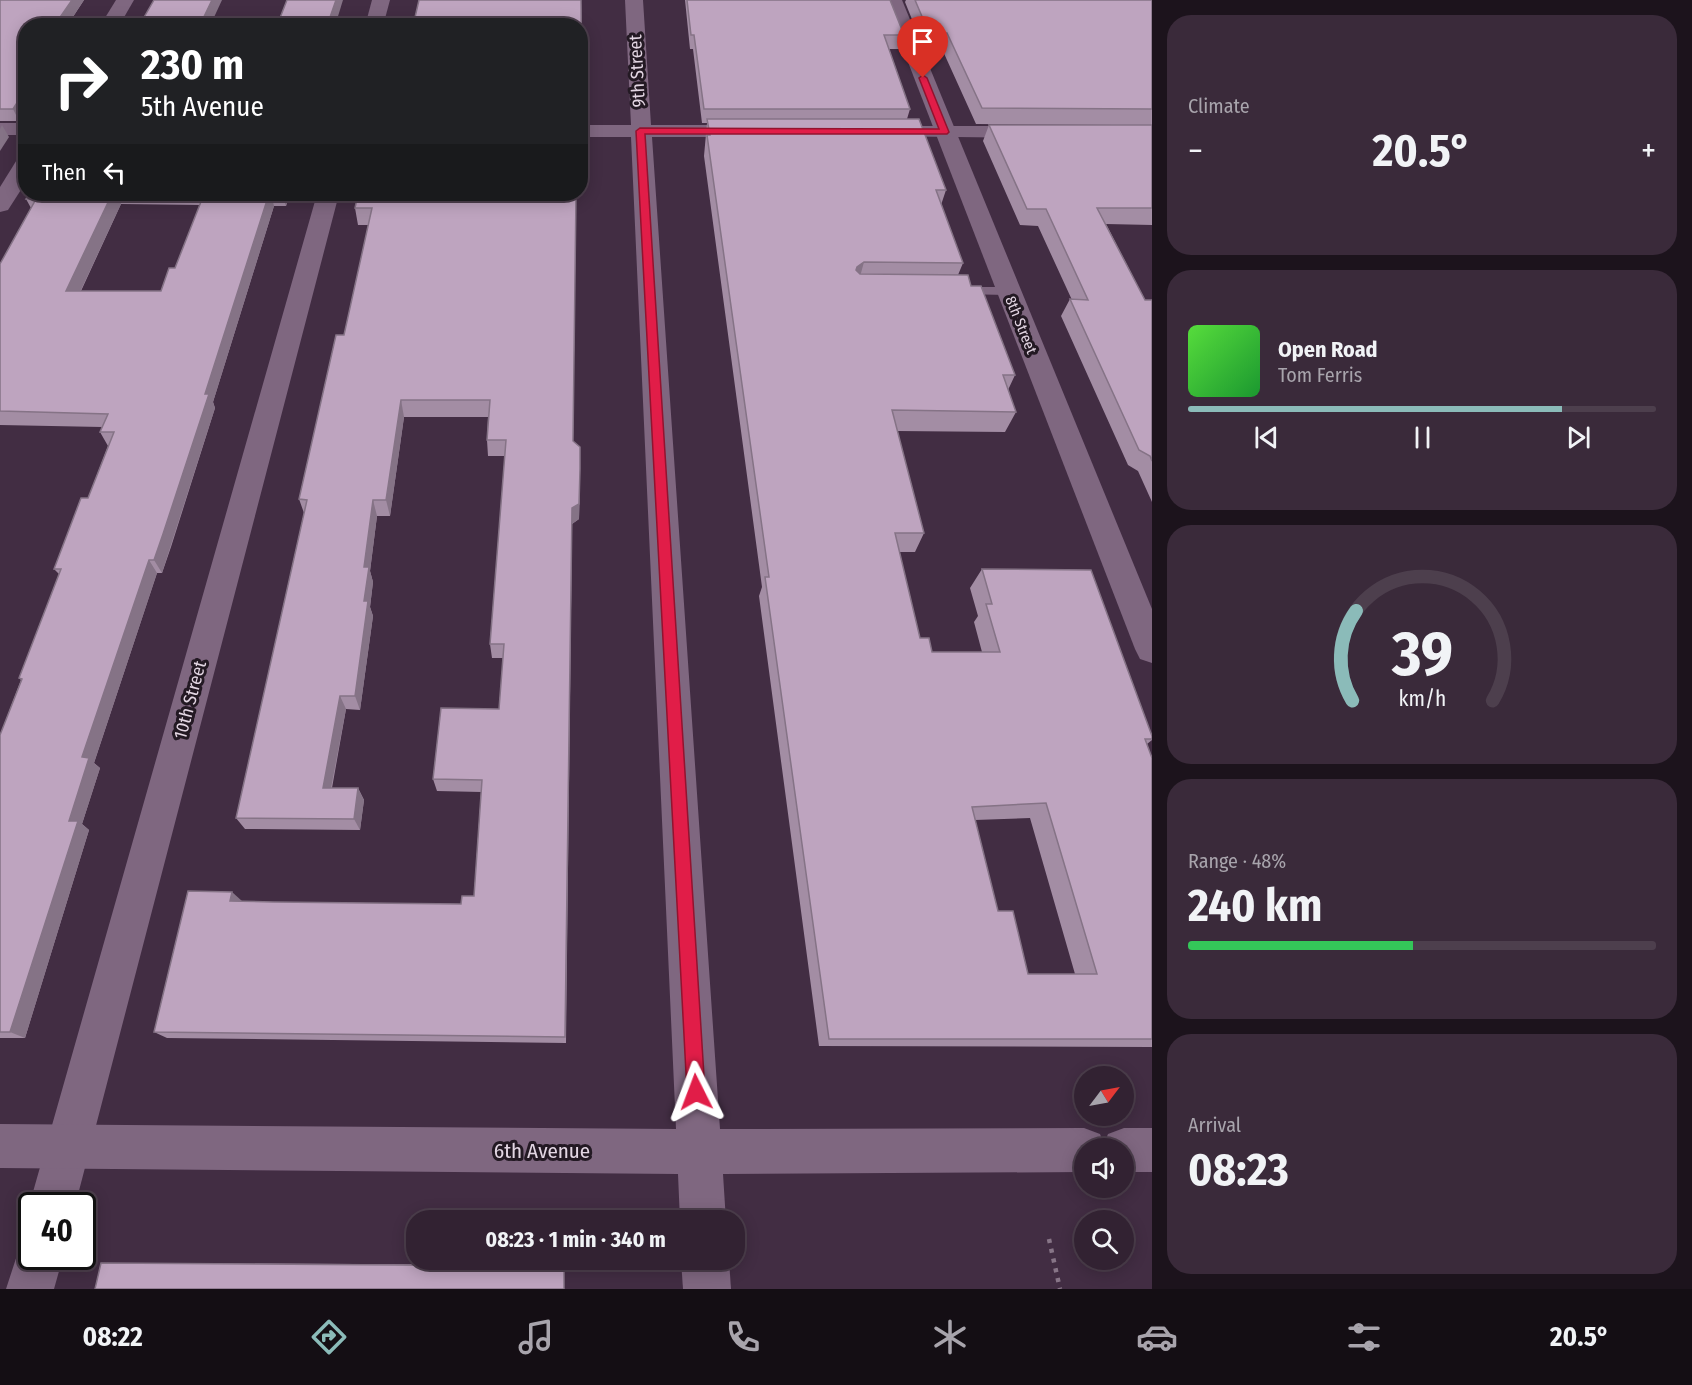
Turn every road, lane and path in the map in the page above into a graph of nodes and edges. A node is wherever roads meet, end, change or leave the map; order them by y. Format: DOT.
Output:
graph roads {
  1 [pos="125,0"];
  2 [pos="381,0"];
  3 [pos="634,0"];
  4 [pos="893,0"];
  5 [pos="114,18"];
  6 [pos="376,18"];
  7 [pos="0,129"];
  8 [pos="18,129"];
  9 [pos="588,131"];
  10 [pos="640,131"];
  11 [pos="766,131"];
  12 [pos="860,132"];
  13 [pos="944,132"];
  14 [pos="1058,132"];
  15 [pos="18,176"];
  16 [pos="326,201"];
  17 [pos="0,205"];
  18 [pos="949,291"];
  19 [pos="1008,291"];
  20 [pos="1152,649"];
  21 [pos="0,1146"];
  22 [pos="69,1147"];
  23 [pos="1074,1150"];
  24 [pos="1134,1150"];
  25 [pos="1152,1150"];
  26 [pos="699,1152"];
  27 [pos="56,1192"];
  28 [pos="702,1210"];
  29 [pos="1049,1239"];
  30 [pos="35,1270"];
  31 [pos="706,1270"];
  32 [pos="30,1289"];
  33 [pos="707,1289"];
  34 [pos="1060,1289"];
  1 -- 5 [label="street"];
  2 -- 6 [label="street"];
  3 -- 10 [label="street, 9th Street"];
  4 -- 13 [label="street, 8th Street"];
  7 -- 8 [label="street"];
  9 -- 10 [label="street"];
  10 -- 11 [label="street"];
  10 -- 26 [label="street, 9th Street"];
  12 -- 13 [label="street"];
  13 -- 14 [label="street"];
  13 -- 19 [label="street, 8th Street"];
  15 -- 17 [label="street"];
  16 -- 22 [label="street, 10th Street"];
  18 -- 19 [label="lane"];
  19 -- 20 [label="street, 8th Street"];
  21 -- 22 [label="street, 6th Avenue"];
  22 -- 26 [label="street, 6th Avenue"];
  22 -- 27 [label="street, 10th Street"];
  23 -- 26 [label="street, 6th Avenue"];
  24 -- 25 [label="street"];
  26 -- 28 [label="street, 9th Street"];
  29 -- 34 [label="path"];
  30 -- 32 [label="street"];
  31 -- 33 [label="street"];
}
